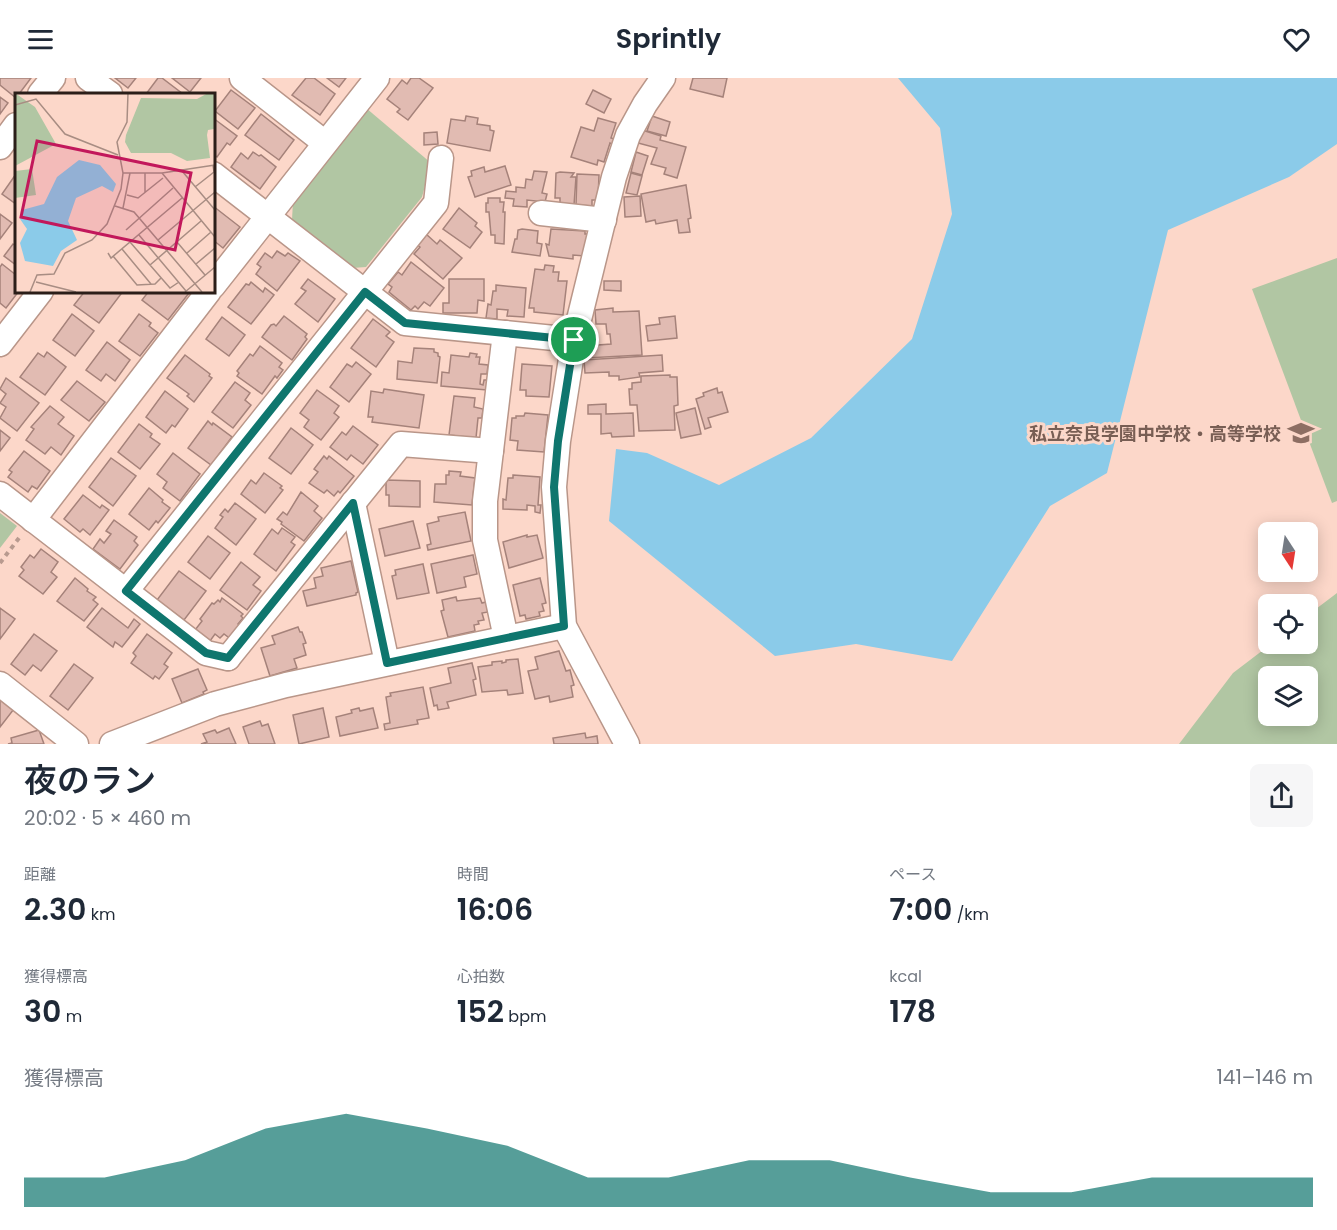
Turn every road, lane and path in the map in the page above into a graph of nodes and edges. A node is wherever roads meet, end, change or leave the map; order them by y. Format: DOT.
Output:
graph roads {
  1 [pos="53,78"];
  2 [pos="88,78"];
  3 [pos="242,78"];
  4 [pos="377,78"];
  5 [pos="663,78"];
  6 [pos="41,93"];
  7 [pos="109,93"];
  8 [pos="15,126"];
  9 [pos="325,143"];
  10 [pos="0,147"];
  11 [pos="441,158"];
  12 [pos="214,175"];
  13 [pos="540,213"];
  14 [pos="267,216"];
  15 [pos="604,220"];
  16 [pos="214,285"];
  17 [pos="40,292"];
  18 [pos="208,292"];
  19 [pos="365,292"];
  20 [pos="505,333"];
  21 [pos="574,340"];
  22 [pos="0,344"];
  23 [pos="491,451"];
  24 [pos="0,494"];
  25 [pos="353,503"];
  26 [pos="33,520"];
  27 [pos="0,563"];
  28 [pos="126,591"];
  29 [pos="564,626"];
  30 [pos="506,638"];
  31 [pos="228,658"];
  32 [pos="387,663"];
  33 [pos="0,684"];
  34 [pos="242,696"];
  35 [pos="76,744"];
  36 [pos="112,744"];
  37 [pos="627,744"];
  1 -- 6 [label="street"];
  2 -- 7 [label="street"];
  3 -- 9 [label="street"];
  4 -- 9 [label="street"];
  5 -- 15 [label="street"];
  8 -- 10 [label="street"];
  9 -- 14 [label="street"];
  11 -- 19 [label="street"];
  12 -- 14 [label="street"];
  13 -- 15 [label="street"];
  14 -- 16 [label="street"];
  14 -- 19 [label="street"];
  15 -- 21 [label="street"];
  17 -- 22 [label="street"];
  18 -- 26 [label="street"];
  19 -- 20 [label="street"];
  19 -- 28 [label="street"];
  20 -- 21 [label="street"];
  20 -- 23 [label="street"];
  21 -- 29 [label="street"];
  23 -- 25 [label="street"];
  23 -- 30 [label="street"];
  24 -- 26 [label="street"];
  25 -- 31 [label="street"];
  25 -- 32 [label="street"];
  26 -- 27 [label="path"];
  26 -- 28 [label="street"];
  28 -- 31 [label="street"];
  29 -- 30 [label="street"];
  29 -- 37 [label="street"];
  30 -- 32 [label="street"];
  31 -- 34 [label="street"];
  32 -- 34 [label="street"];
  33 -- 35 [label="street"];
  34 -- 36 [label="street"];
}
